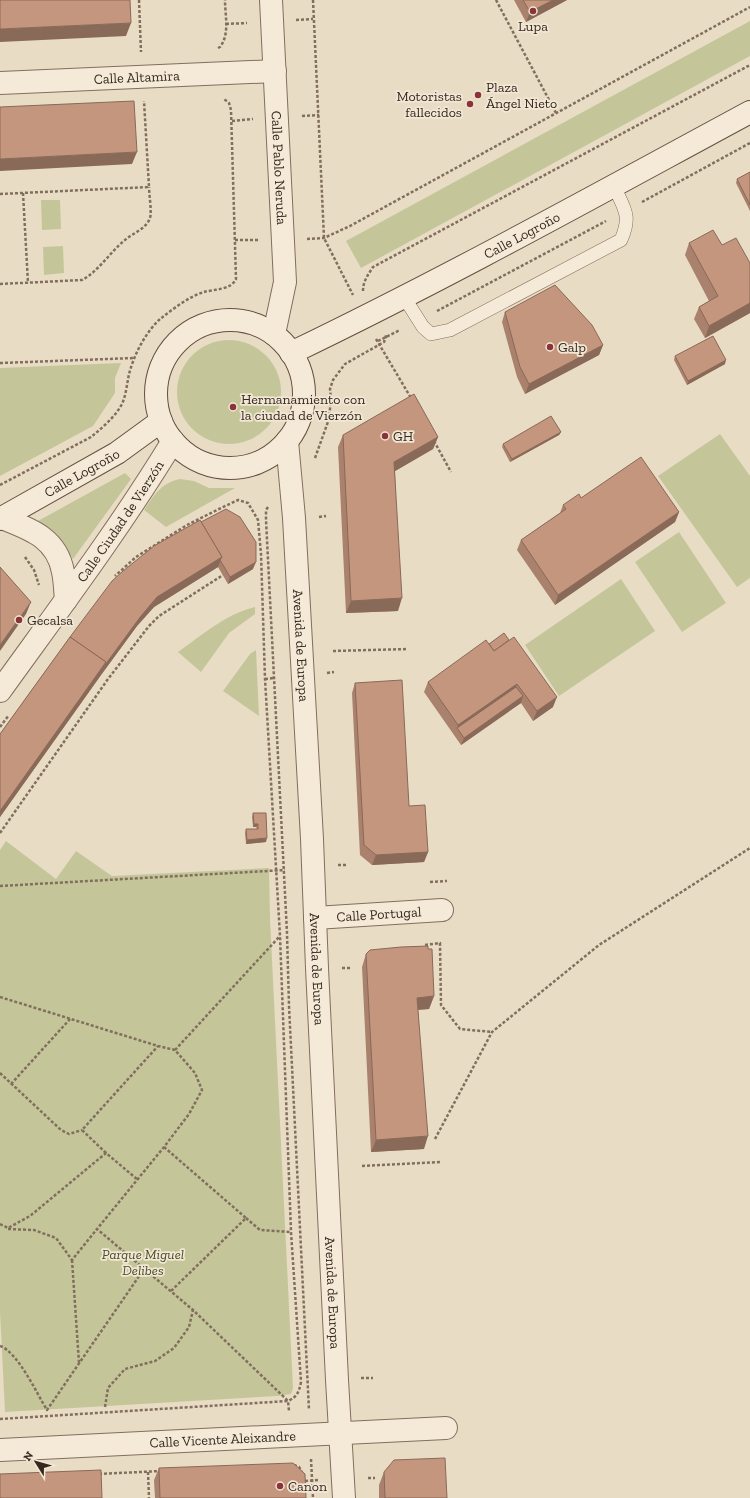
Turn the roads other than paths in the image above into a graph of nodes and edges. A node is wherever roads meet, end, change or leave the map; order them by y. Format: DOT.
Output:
graph roads {
  1 [pos="271,0"];
  2 [pos="275,71"];
  3 [pos="0,83"];
  4 [pos="750,112"];
  5 [pos="614,186"];
  6 [pos="404,297"];
  7 [pos="274,334"];
  8 [pos="291,353"];
  9 [pos="161,421"];
  10 [pos="173,441"];
  11 [pos="287,441"];
  12 [pos="1,518"];
  13 [pos="66,600"];
  14 [pos="0,691"];
  15 [pos="442,910"];
  16 [pos="315,918"];
  17 [pos="446,1428"];
  18 [pos="341,1433"];
  19 [pos="0,1450"];
  20 [pos="344,1498"];
  1 -- 2 [label="street, Calle Pablo Neruda"];
  2 -- 3 [label="street, Calle Altamira"];
  2 -- 7 [label="street, Calle Pablo Neruda"];
  4 -- 5 [label="street, Calle Logroño"];
  5 -- 6 [label="street, Calle Logroño"];
  5 -- 6 [label="lane"];
  6 -- 8 [label="street, Calle Logroño"];
  7 -- 8 [label="street"];
  7 -- 9 [label="street"];
  8 -- 11 [label="street"];
  9 -- 10 [label="street"];
  9 -- 12 [label="street, Calle Logroño"];
  10 -- 11 [label="street"];
  10 -- 13 [label="street, Calle Ciudad de Vierzón"];
  11 -- 16 [label="street, Avenida de Europa"];
  12 -- 13 [label="street, Calle Ciudad de Vierzón"];
  13 -- 14 [label="street, Calle Ciudad de Vierzón"];
  15 -- 16 [label="street, Calle Portugal"];
  16 -- 18 [label="street, Avenida de Europa"];
  17 -- 18 [label="street, Calle Vicente Aleixandre"];
  18 -- 19 [label="street, Calle Vicente Aleixandre"];
  18 -- 20 [label="street, Avenida de Europa"];
}
